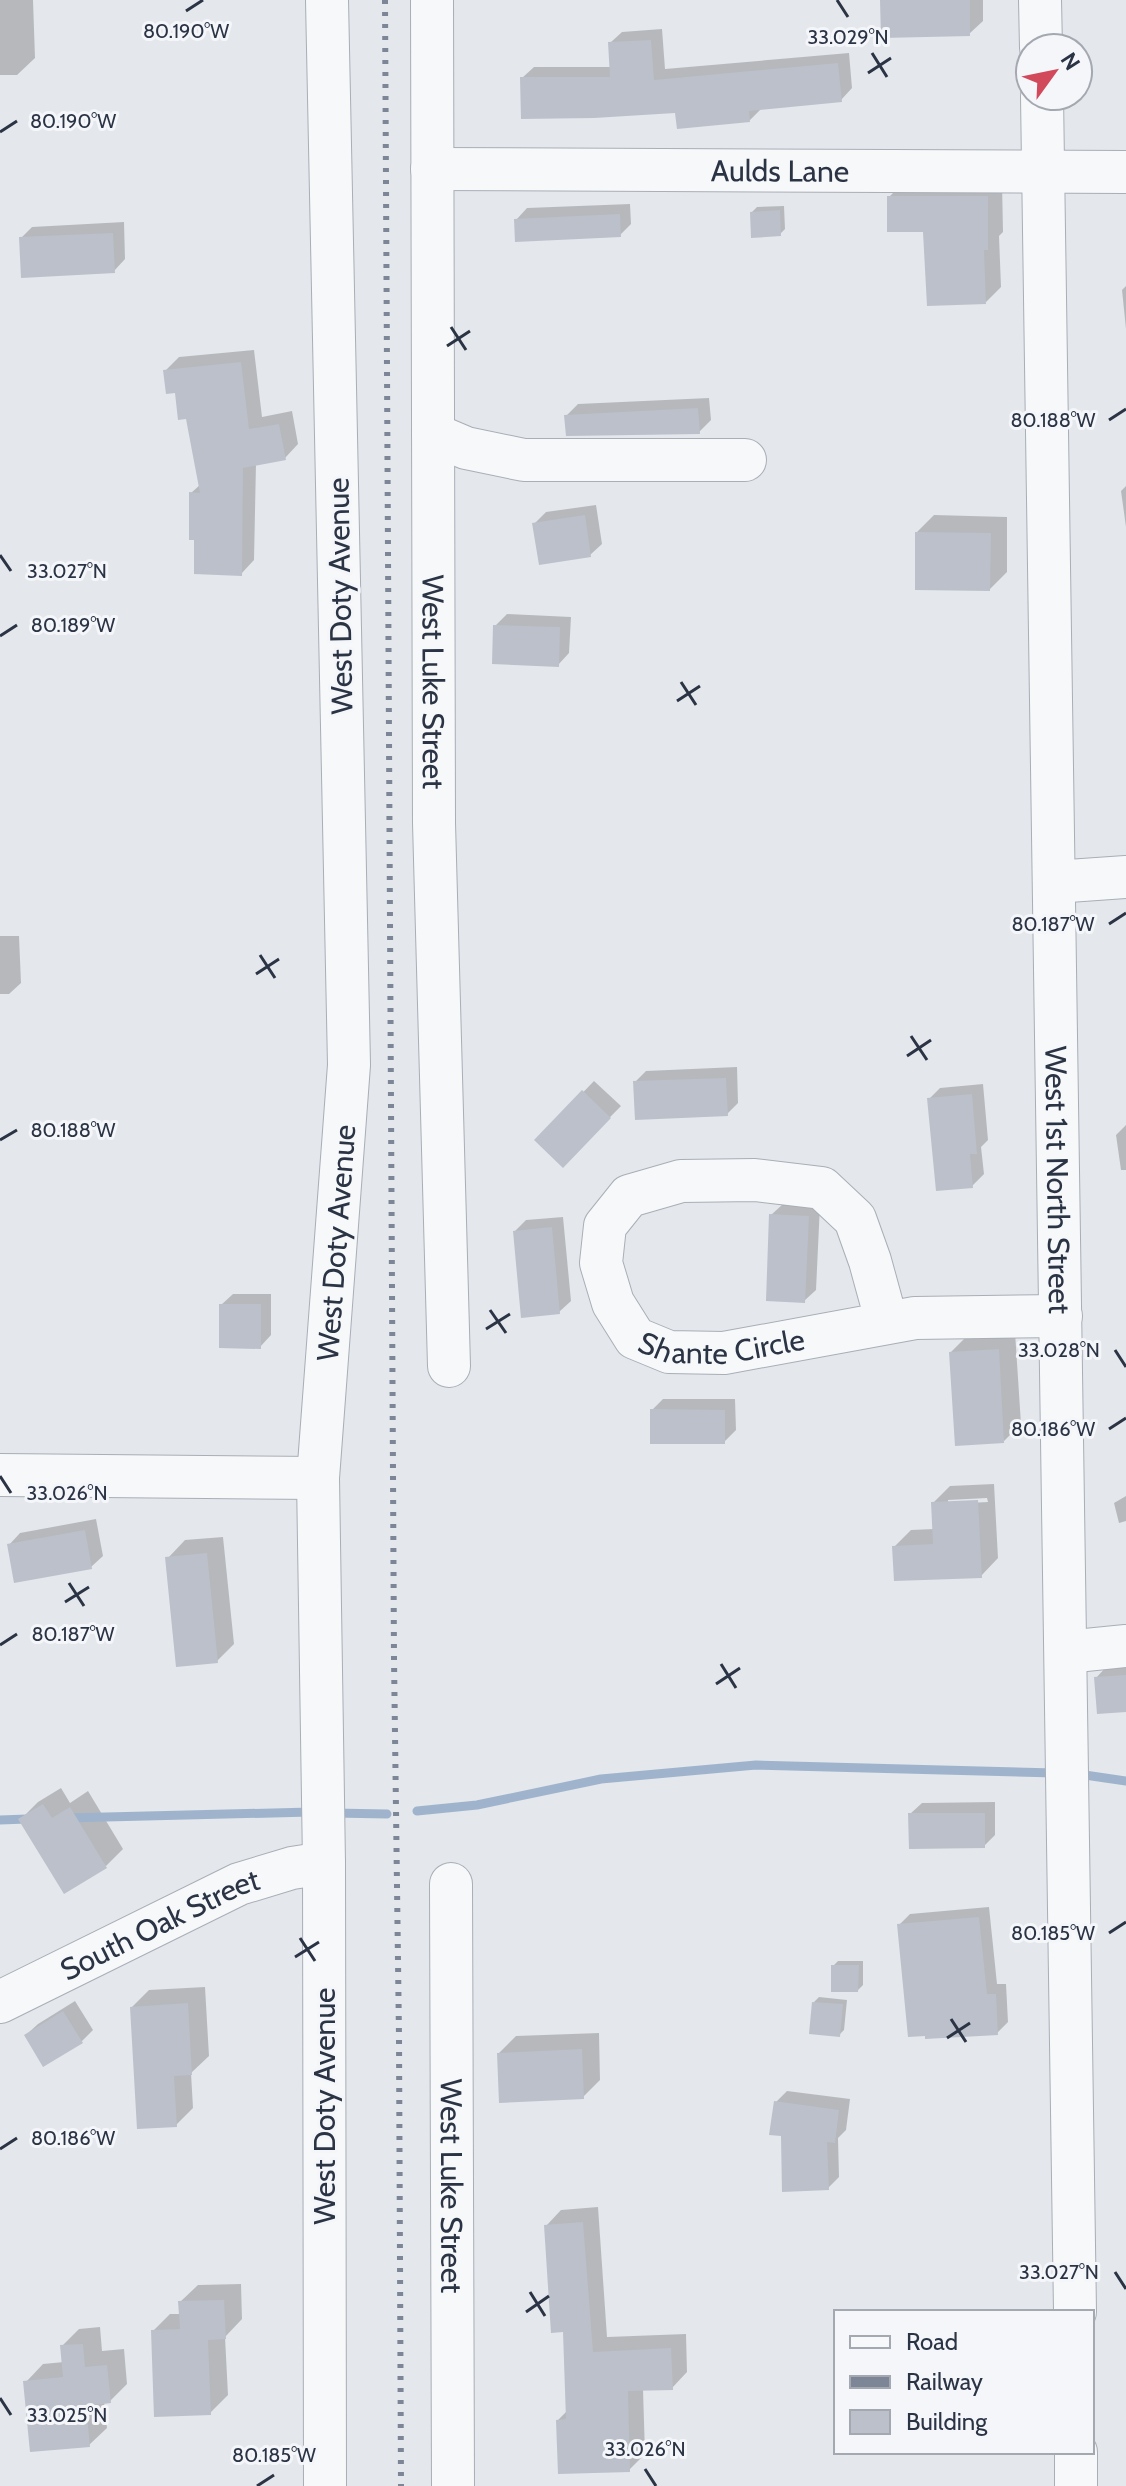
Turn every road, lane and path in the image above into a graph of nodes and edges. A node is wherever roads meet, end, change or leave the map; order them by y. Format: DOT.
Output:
graph roads {
  1 [pos="327,0"];
  2 [pos="432,0"];
  3 [pos="1040,0"];
  4 [pos="1041,32"];
  5 [pos="1042,112"];
  6 [pos="432,169"];
  7 [pos="1043,171"];
  8 [pos="1126,172"];
  9 [pos="433,434"];
  10 [pos="745,460"];
  11 [pos="1126,877"];
  12 [pos="1054,882"];
  13 [pos="1061,1316"];
  14 [pos="887,1323"];
  15 [pos="449,1366"];
  16 [pos="0,1475"];
  17 [pos="318,1478"];
  18 [pos="1126,1646"];
  19 [pos="1066,1652"];
  20 [pos="324,1863"];
  21 [pos="451,1884"];
  22 [pos="0,2002"];
  23 [pos="1075,2310"];
  24 [pos="1076,2454"];
  25 [pos="325,2486"];
  26 [pos="453,2486"];
  27 [pos="1076,2486"];
  1 -- 17 [label="street, West Doty Avenue"];
  2 -- 6 [label="street, West Luke Street"];
  3 -- 4 [label="street"];
  5 -- 7 [label="street, West 1st North Street"];
  6 -- 7 [label="street, Aulds Lane"];
  6 -- 9 [label="street, West Luke Street"];
  7 -- 8 [label="street, Aulds Lane"];
  7 -- 12 [label="street, West 1st North Street"];
  9 -- 10 [label="street"];
  9 -- 15 [label="street, West Luke Street"];
  11 -- 12 [label="street"];
  12 -- 13 [label="street, West 1st North Street"];
  13 -- 14 [label="street, Shante Circle"];
  13 -- 19 [label="street, West 1st North Street"];
  14 -- 14 [label="street, Shante Circle"];
  16 -- 17 [label="street"];
  17 -- 20 [label="street, West Doty Avenue"];
  18 -- 19 [label="street"];
  19 -- 23 [label="street, West 1st North Street"];
  20 -- 22 [label="street, South Oak Street"];
  20 -- 25 [label="street, West Doty Avenue"];
  21 -- 26 [label="street, West Luke Street"];
  24 -- 27 [label="street"];
}
